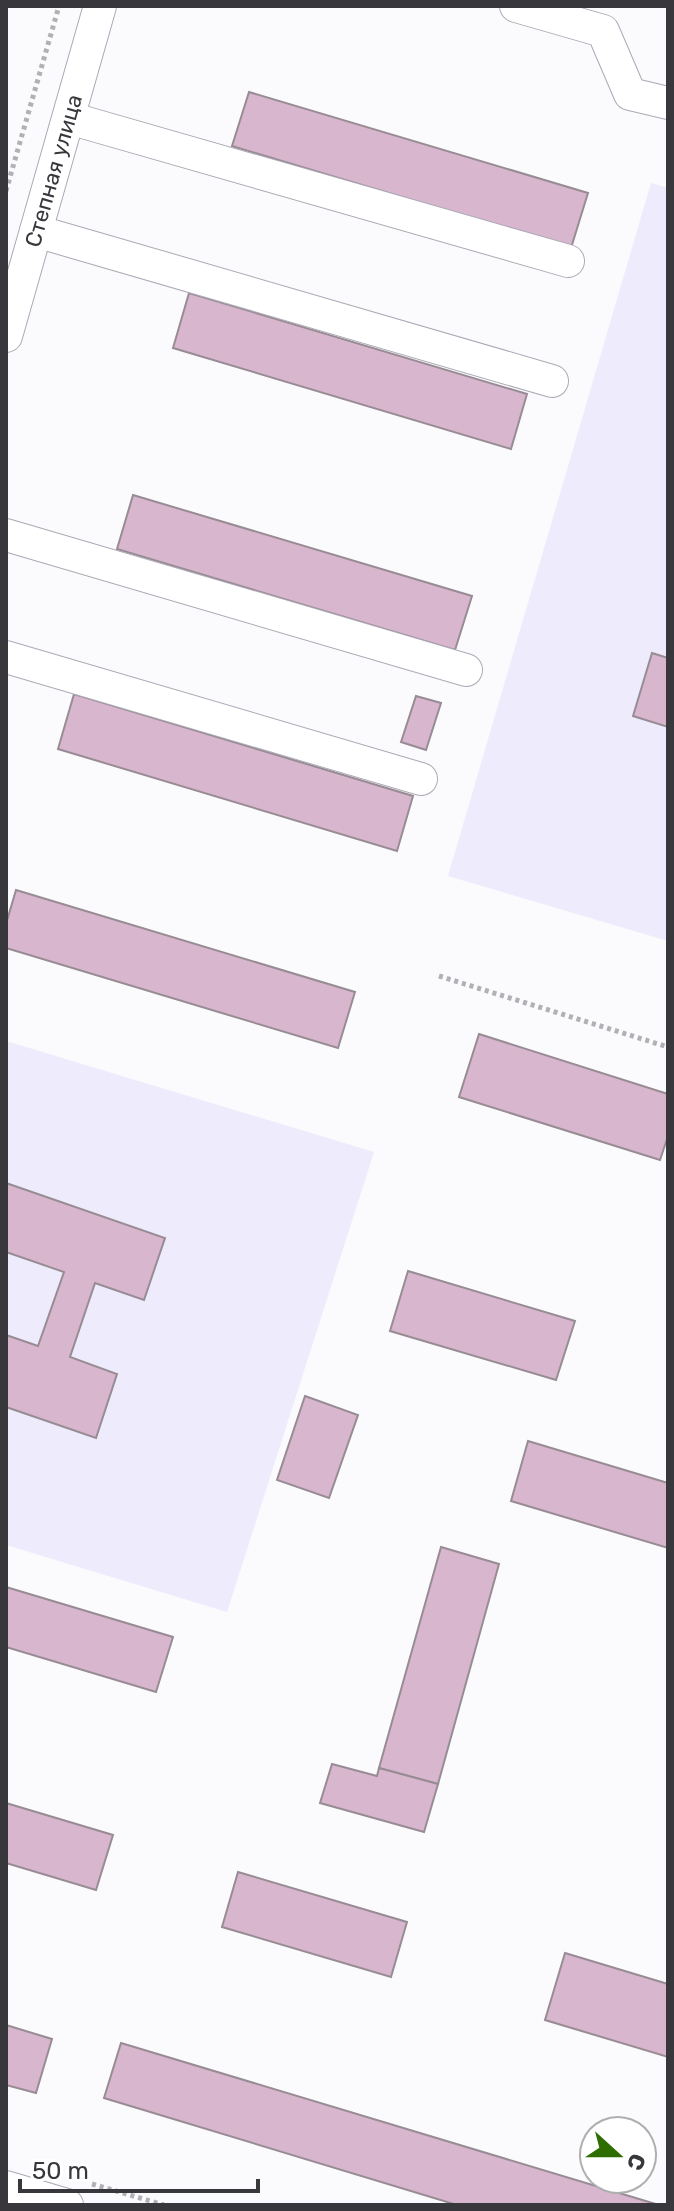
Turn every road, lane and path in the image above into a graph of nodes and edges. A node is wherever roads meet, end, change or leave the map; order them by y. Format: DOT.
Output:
graph roads {
  1 [pos="59,6"];
  2 [pos="100,6"];
  3 [pos="516,6"];
  4 [pos="668,103"];
  5 [pos="69,118"];
  6 [pos="6,191"];
  7 [pos="36,231"];
  8 [pos="568,261"];
  9 [pos="6,336"];
  10 [pos="552,381"];
  11 [pos="6,535"];
  12 [pos="6,657"];
  13 [pos="466,670"];
  14 [pos="421,779"];
  15 [pos="439,976"];
  16 [pos="668,1047"];
  17 [pos="6,2187"];
  18 [pos="67,2205"];
  1 -- 6 [label="path"];
  2 -- 5 [label="street, Степная улица"];
  3 -- 4 [label="street"];
  5 -- 7 [label="street, Степная улица"];
  5 -- 8 [label="street"];
  7 -- 9 [label="street, Степная улица"];
  7 -- 10 [label="street"];
  11 -- 13 [label="street"];
  12 -- 14 [label="street"];
  15 -- 16 [label="path"];
  17 -- 18 [label="street"];
}
